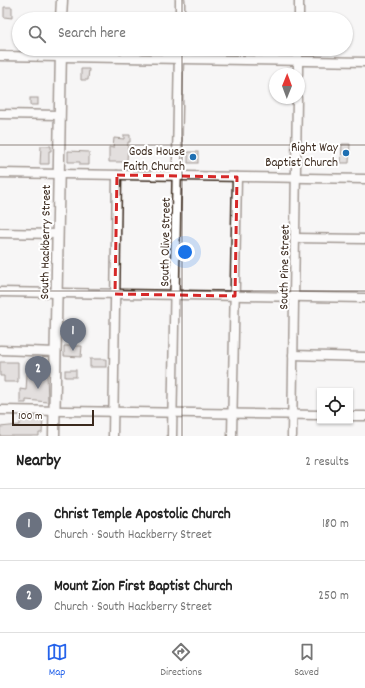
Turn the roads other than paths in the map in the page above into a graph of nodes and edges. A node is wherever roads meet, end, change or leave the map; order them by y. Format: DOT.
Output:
graph roads {
  1 [pos="62,0"];
  2 [pos="180,0"];
  3 [pos="299,0"];
  4 [pos="61,12"];
  5 [pos="180,12"];
  6 [pos="299,12"];
  7 [pos="12,55"];
  8 [pos="0,56"];
  9 [pos="61,56"];
  10 [pos="120,56"];
  11 [pos="298,56"];
  12 [pos="179,59"];
  13 [pos="298,61"];
  14 [pos="365,62"];
  15 [pos="298,68"];
  16 [pos="297,104"];
  17 [pos="0,114"];
  18 [pos="60,115"];
  19 [pos="0,173"];
  20 [pos="59,174"];
  21 [pos="117,175"];
  22 [pos="177,176"];
  23 [pos="237,177"];
  24 [pos="296,178"];
  25 [pos="365,180"];
  26 [pos="0,233"];
  27 [pos="58,234"];
  28 [pos="295,238"];
  29 [pos="365,239"];
  30 [pos="0,292"];
  31 [pos="57,293"];
  32 [pos="115,294"];
  33 [pos="175,295"];
  34 [pos="235,296"];
  35 [pos="294,297"];
  36 [pos="365,298"];
  37 [pos="0,350"];
  38 [pos="56,352"];
  39 [pos="293,355"];
  40 [pos="365,356"];
  41 [pos="0,410"];
  42 [pos="55,411"];
  43 [pos="113,412"];
  44 [pos="172,413"];
  45 [pos="233,414"];
  46 [pos="292,415"];
  47 [pos="317,415"];
  48 [pos="353,416"];
  49 [pos="365,416"];
  50 [pos="54,436"];
  51 [pos="113,436"];
  52 [pos="172,436"];
  53 [pos="232,436"];
  54 [pos="292,436"];
  1 -- 4 [label="main road"];
  2 -- 5 [label="street"];
  3 -- 6 [label="street"];
  7 -- 8 [label="street"];
  9 -- 18 [label="main road, South Hackberry Street"];
  10 -- 12 [label="street"];
  11 -- 13 [label="street"];
  12 -- 13 [label="street"];
  12 -- 22 [label="street, South Olive Street"];
  13 -- 14 [label="street"];
  13 -- 15 [label="street"];
  16 -- 24 [label="street, South Pine Street"];
  17 -- 18 [label="street"];
  18 -- 20 [label="main road, South Hackberry Street"];
  19 -- 20 [label="street"];
  20 -- 21 [label="street"];
  20 -- 27 [label="main road, South Hackberry Street"];
  21 -- 22 [label="street"];
  21 -- 32 [label="street"];
  22 -- 23 [label="street"];
  22 -- 33 [label="street, South Olive Street"];
  23 -- 24 [label="street"];
  23 -- 34 [label="street"];
  24 -- 25 [label="street"];
  24 -- 28 [label="street, South Pine Street"];
  26 -- 27 [label="street"];
  27 -- 31 [label="main road, South Hackberry Street"];
  28 -- 29 [label="street"];
  28 -- 35 [label="street, South Pine Street"];
  30 -- 31 [label="street"];
  31 -- 32 [label="street"];
  31 -- 38 [label="main road, South Hackberry Street"];
  32 -- 33 [label="street"];
  32 -- 43 [label="street"];
  33 -- 34 [label="street"];
  33 -- 44 [label="street, South Olive Street"];
  34 -- 35 [label="street"];
  34 -- 45 [label="street"];
  35 -- 36 [label="street"];
  35 -- 39 [label="street, South Pine Street"];
  37 -- 38 [label="street"];
  38 -- 42 [label="main road, South Hackberry Street"];
  39 -- 40 [label="street"];
  39 -- 46 [label="street, South Pine Street"];
  41 -- 42 [label="street"];
  42 -- 43 [label="street"];
  42 -- 50 [label="main road, South Hackberry Street"];
  43 -- 44 [label="street"];
  43 -- 51 [label="street"];
  44 -- 45 [label="street"];
  44 -- 52 [label="street, South Olive Street"];
  45 -- 46 [label="street"];
  45 -- 53 [label="street"];
  46 -- 47 [label="street"];
  46 -- 54 [label="street, South Pine Street"];
  48 -- 49 [label="street"];
}
